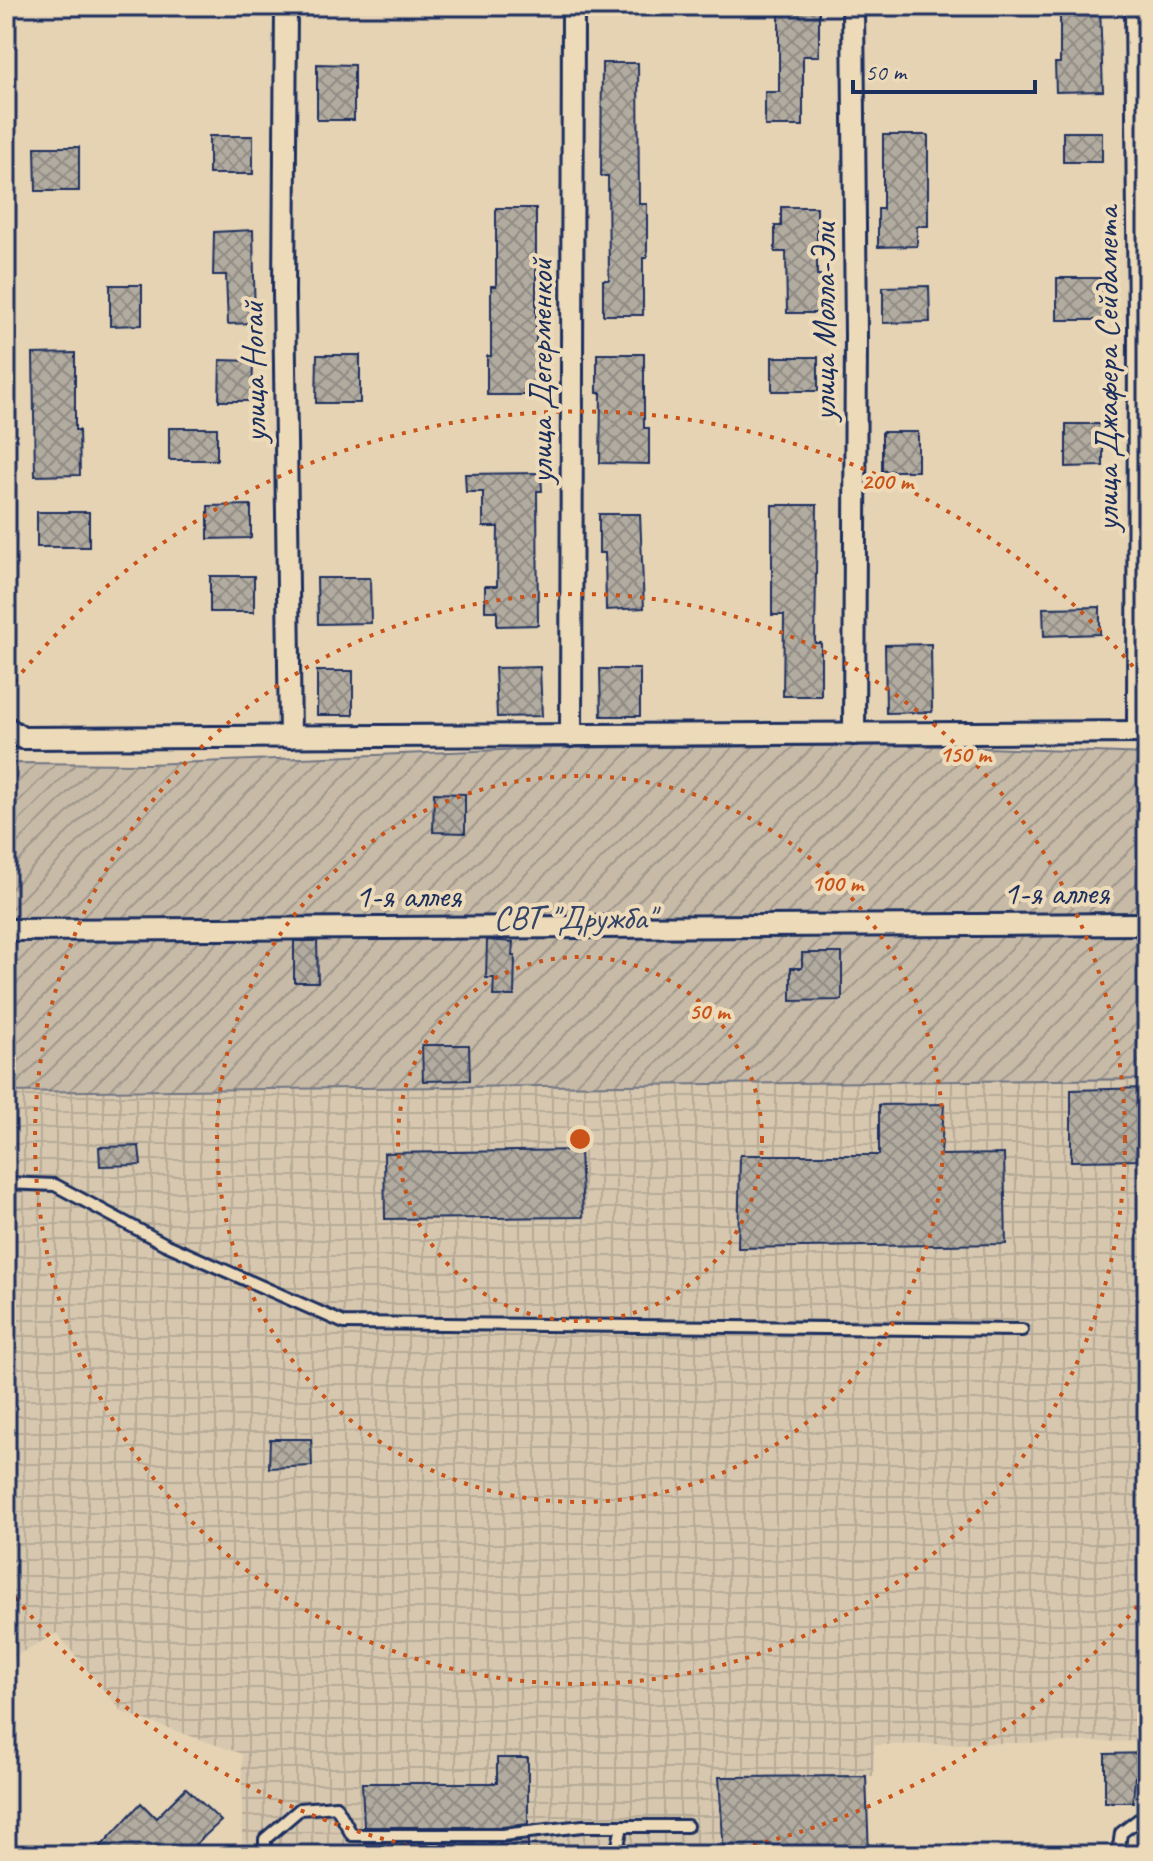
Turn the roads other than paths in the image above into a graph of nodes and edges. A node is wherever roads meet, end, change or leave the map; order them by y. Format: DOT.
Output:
graph roads {
  1 [pos="286,6"];
  2 [pos="573,6"];
  3 [pos="853,6"];
  4 [pos="1136,6"];
  5 [pos="6,727"];
  6 [pos="1142,732"];
  7 [pos="854,734"];
  8 [pos="571,736"];
  9 [pos="290,737"];
  10 [pos="1147,924"];
  11 [pos="6,930"];
  12 [pos="6,1183"];
  13 [pos="1022,1330"];
  14 [pos="1147,1813"];
  15 [pos="622,1826"];
  16 [pos="687,1826"];
  17 [pos="265,1855"];
  18 [pos="616,1855"];
  19 [pos="1118,1855"];
  1 -- 9 [label="street, улица Ногай"];
  2 -- 8 [label="street, улица Дегерменкой"];
  3 -- 7 [label="street, улица Молла-Эли"];
  4 -- 6 [label="street, улица Джафера Сейдамета"];
  5 -- 9 [label="street"];
  6 -- 7 [label="street"];
  7 -- 8 [label="street"];
  8 -- 9 [label="street"];
  10 -- 11 [label="street, 1-я аллея"];
  12 -- 13 [label="lane"];
  14 -- 19 [label="lane"];
  15 -- 16 [label="lane"];
  15 -- 17 [label="lane"];
  15 -- 18 [label="lane"];
}
